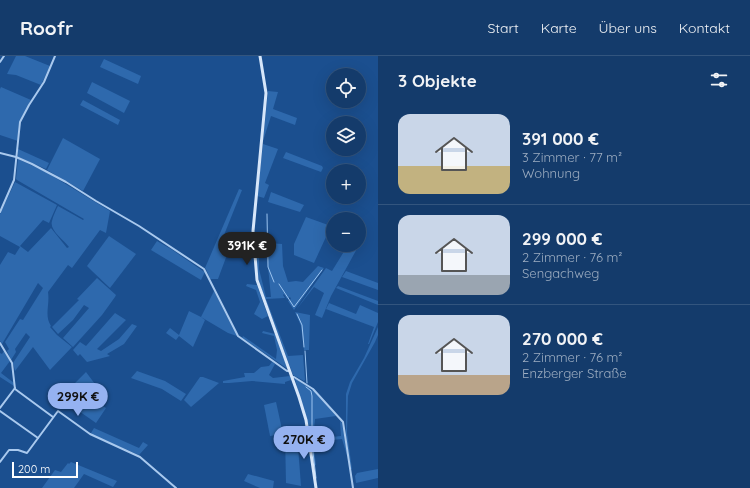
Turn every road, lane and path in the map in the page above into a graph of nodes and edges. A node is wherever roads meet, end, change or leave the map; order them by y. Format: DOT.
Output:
graph roads {
  1 [pos="4,56"];
  2 [pos="55,56"];
  3 [pos="260,56"];
  4 [pos="0,62"];
  5 [pos="0,153"];
  6 [pos="16,157"];
  7 [pos="0,212"];
  8 [pos="0,343"];
  9 [pos="289,371"];
  10 [pos="292,377"];
  11 [pos="15,388"];
  12 [pos="0,409"];
  13 [pos="53,417"];
  14 [pos="38,438"];
  15 [pos="0,462"];
  16 [pos="176,488"];
  17 [pos="316,488"];
  18 [pos="353,488"];
  1 -- 4 [label="street"];
  2 -- 6 [label="street"];
  3 -- 9 [label="main road"];
  5 -- 6 [label="street"];
  6 -- 7 [label="street"];
  6 -- 9 [label="street"];
  8 -- 11 [label="street"];
  9 -- 10 [label="main road"];
  10 -- 17 [label="main road"];
  10 -- 18 [label="street"];
  11 -- 12 [label="street"];
  11 -- 13 [label="street"];
  12 -- 14 [label="street"];
  13 -- 14 [label="street"];
  13 -- 16 [label="street"];
  14 -- 15 [label="street"];
}
